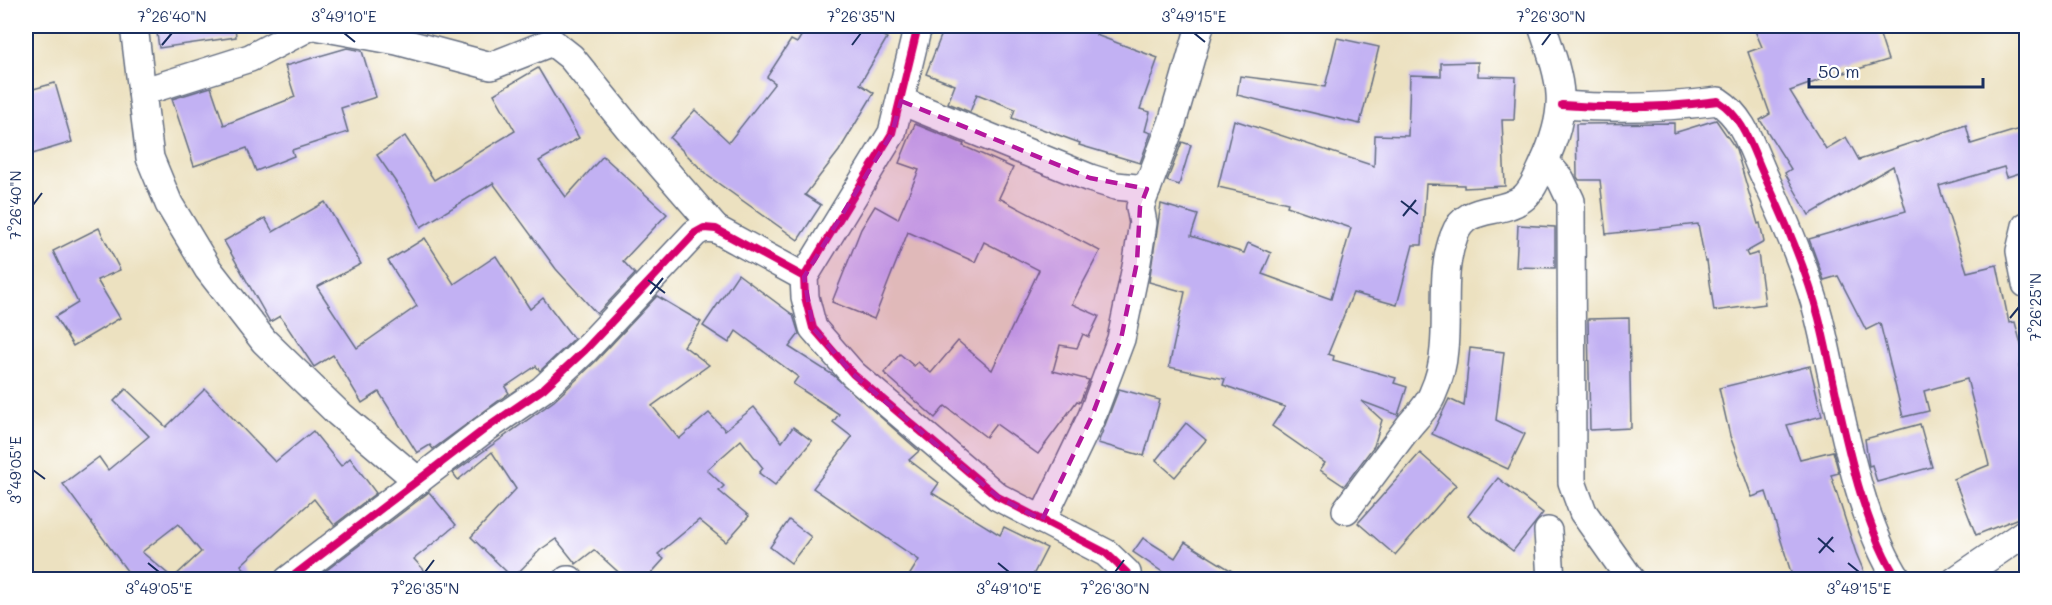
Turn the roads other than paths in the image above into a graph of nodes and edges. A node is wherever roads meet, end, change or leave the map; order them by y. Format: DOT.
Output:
graph roads {
  1 [pos="134,26"];
  2 [pos="313,26"];
  3 [pos="918,26"];
  4 [pos="1200,26"];
  5 [pos="1542,26"];
  6 [pos="142,92"];
  7 [pos="901,101"];
  8 [pos="1562,105"];
  9 [pos="1545,160"];
  10 [pos="1147,189"];
  11 [pos="2026,226"];
  12 [pos="716,229"];
  13 [pos="804,277"];
  14 [pos="2026,284"];
  15 [pos="418,481"];
  16 [pos="1346,510"];
  17 [pos="1042,520"];
  18 [pos="1548,531"];
  19 [pos="2026,532"];
  20 [pos="288,579"];
  21 [pos="1128,579"];
  22 [pos="1551,579"];
  23 [pos="1630,579"];
  24 [pos="1898,579"];
  25 [pos="1956,579"];
  1 -- 6 [label="street"];
  2 -- 6 [label="street"];
  2 -- 12 [label="street"];
  3 -- 7 [label="street"];
  4 -- 10 [label="street"];
  5 -- 8 [label="street"];
  6 -- 15 [label="street"];
  7 -- 10 [label="street"];
  7 -- 13 [label="street"];
  8 -- 9 [label="street"];
  8 -- 24 [label="street"];
  9 -- 16 [label="street"];
  9 -- 23 [label="street"];
  10 -- 17 [label="street"];
  11 -- 14 [label="street"];
  12 -- 13 [label="street"];
  12 -- 15 [label="street"];
  13 -- 17 [label="street"];
  15 -- 20 [label="street"];
  17 -- 21 [label="street"];
  18 -- 22 [label="street"];
  19 -- 25 [label="street"];
}
